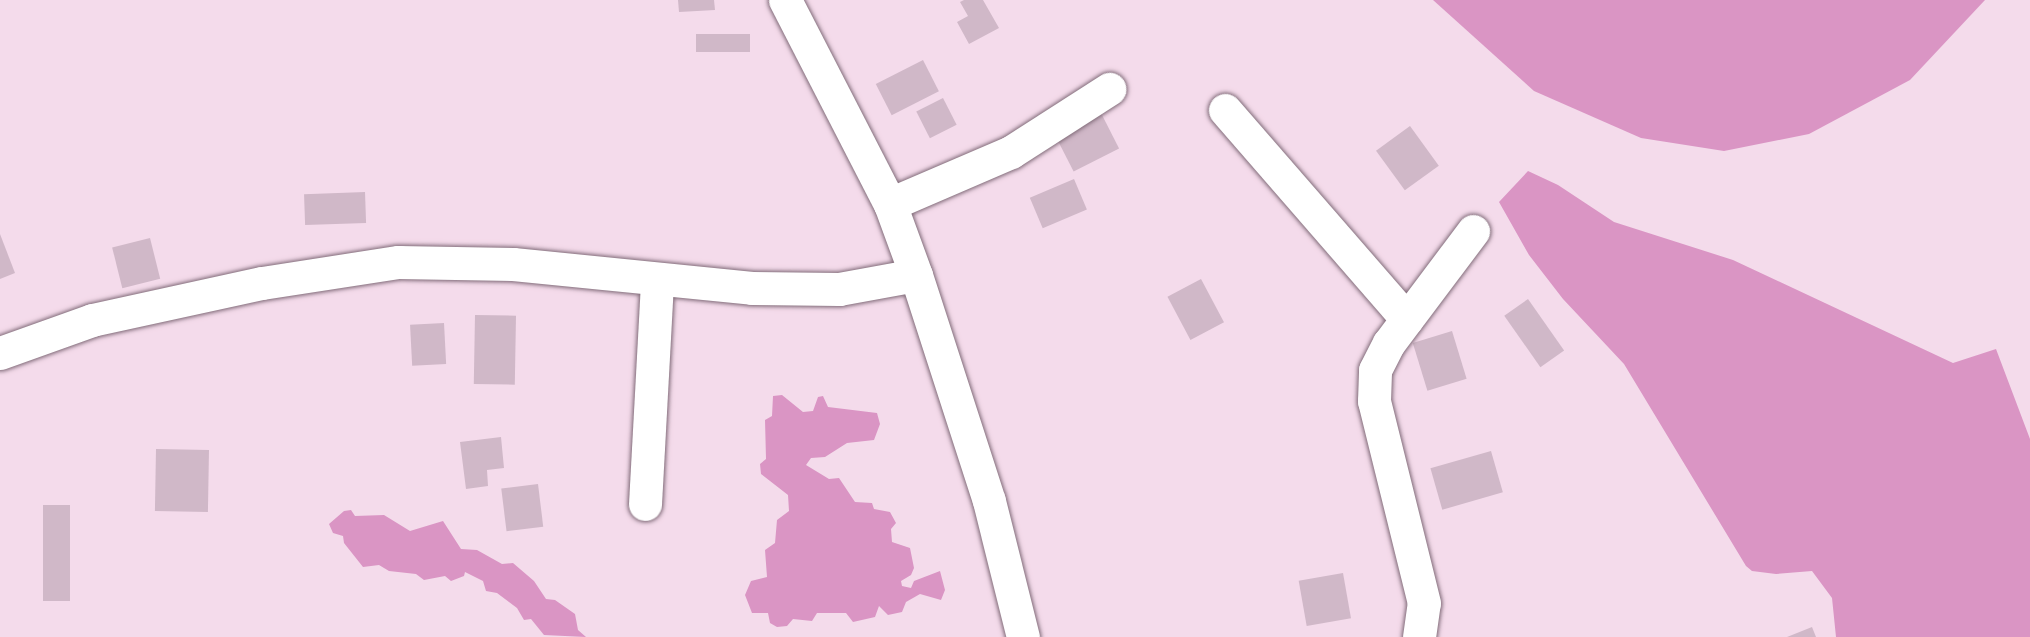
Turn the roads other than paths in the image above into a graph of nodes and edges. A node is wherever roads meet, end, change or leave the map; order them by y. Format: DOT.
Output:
graph roads {
  1 [pos="786,0"];
  2 [pos="1109,89"];
  3 [pos="1225,110"];
  4 [pos="890,204"];
  5 [pos="1473,231"];
  6 [pos="916,274"];
  7 [pos="657,279"];
  8 [pos="1407,319"];
  9 [pos="0,353"];
  10 [pos="645,504"];
  11 [pos="1023,637"];
  12 [pos="1419,637"];
  1 -- 4 [label="street"];
  2 -- 4 [label="street"];
  3 -- 8 [label="street"];
  4 -- 6 [label="street"];
  5 -- 8 [label="street"];
  6 -- 7 [label="street"];
  6 -- 11 [label="street"];
  7 -- 9 [label="street"];
  7 -- 10 [label="street"];
  8 -- 12 [label="street"];
}
